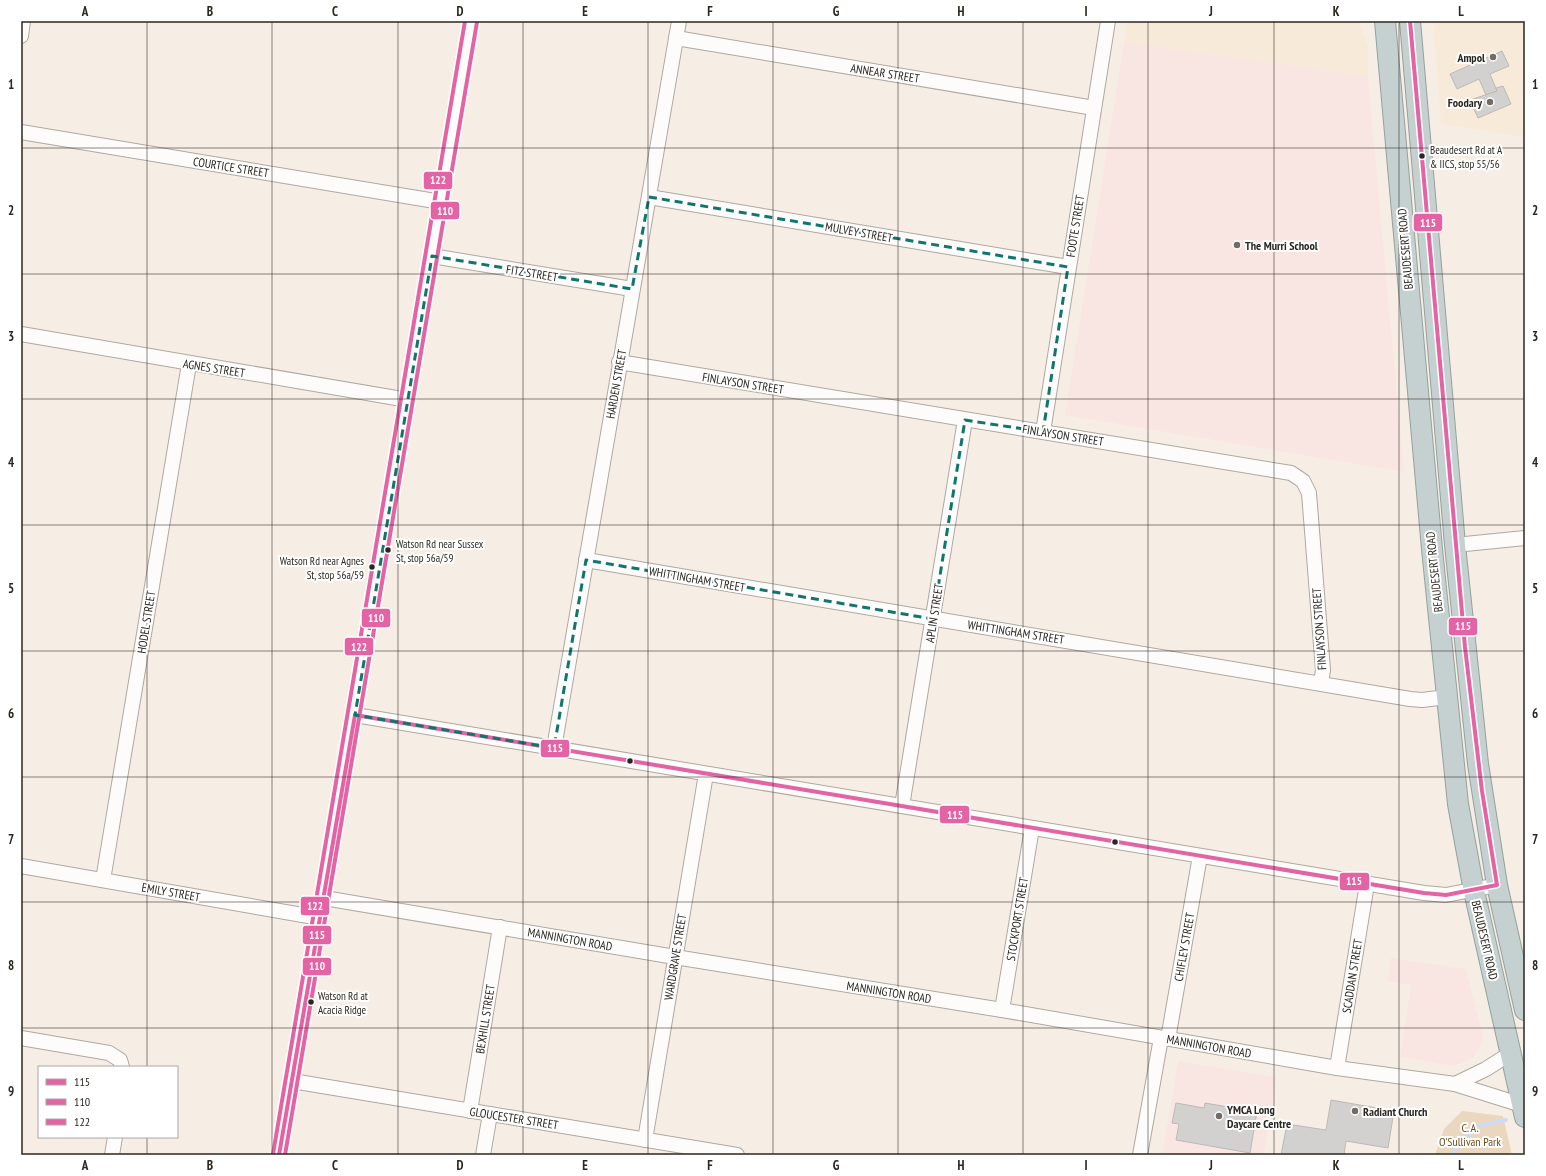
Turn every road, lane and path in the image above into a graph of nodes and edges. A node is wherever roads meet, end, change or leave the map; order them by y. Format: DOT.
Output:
graph roads {
  1 [pos="23,21"];
  2 [pos="471,21"];
  3 [pos="679,21"];
  4 [pos="1108,21"];
  5 [pos="1385,21"];
  6 [pos="1410,21"];
  7 [pos="21,36"];
  8 [pos="676,38"];
  9 [pos="1094,108"];
  10 [pos="21,132"];
  11 [pos="649,197"];
  12 [pos="441,202"];
  13 [pos="432,256"];
  14 [pos="1068,267"];
  15 [pos="632,289"];
  16 [pos="21,334"];
  17 [pos="619,362"];
  18 [pos="189,364"];
  19 [pos="408,400"];
  20 [pos="965,420"];
  21 [pos="1043,432"];
  22 [pos="1525,538"];
  23 [pos="1455,545"];
  24 [pos="586,560"];
  25 [pos="933,618"];
  26 [pos="1321,683"];
  27 [pos="1447,697"];
  28 [pos="355,715"];
  29 [pos="554,748"];
  30 [pos="706,774"];
  31 [pos="902,806"];
  32 [pos="1032,828"];
  33 [pos="1200,856"];
  34 [pos="21,866"];
  35 [pos="104,880"];
  36 [pos="1366,884"];
  37 [pos="1497,886"];
  38 [pos="1474,891"];
  39 [pos="324,898"];
  40 [pos="320,918"];
  41 [pos="500,927"];
  42 [pos="675,957"];
  43 [pos="1002,1010"];
  44 [pos="1525,1010"];
  45 [pos="21,1038"];
  46 [pos="1165,1038"];
  47 [pos="1511,1053"];
  48 [pos="121,1064"];
  49 [pos="1337,1068"];
  50 [pos="292,1081"];
  51 [pos="1455,1084"];
  52 [pos="470,1111"];
  53 [pos="1524,1111"];
  54 [pos="490,1114"];
  55 [pos="115,1138"];
  56 [pos="645,1140"];
  57 [pos="112,1155"];
  58 [pos="279,1155"];
  59 [pos="483,1155"];
  60 [pos="737,1155"];
  61 [pos="1140,1155"];
  1 -- 7 [label="street"];
  2 -- 12 [label="street"];
  3 -- 8 [label="street, HARDEN STREET"];
  4 -- 9 [label="street, FOOTE STREET"];
  5 -- 27 [label="highway, BEAUDESERT ROAD"];
  6 -- 23 [label="highway, BEAUDESERT ROAD"];
  8 -- 9 [label="street, ANNEAR STREET"];
  8 -- 11 [label="street, HARDEN STREET"];
  9 -- 14 [label="street, FOOTE STREET"];
  10 -- 12 [label="street, COURTICE STREET"];
  11 -- 14 [label="street, MULVEY STREET"];
  11 -- 15 [label="street, HARDEN STREET"];
  12 -- 13 [label="street"];
  13 -- 15 [label="street, FITZ STREET"];
  13 -- 19 [label="street"];
  14 -- 21 [label="street, FOOTE STREET"];
  15 -- 17 [label="street, HARDEN STREET"];
  16 -- 18 [label="street, AGNES STREET"];
  17 -- 20 [label="street, FINLAYSON STREET"];
  17 -- 24 [label="street, HARDEN STREET"];
  18 -- 19 [label="street, AGNES STREET"];
  18 -- 35 [label="street, HODEL STREET"];
  19 -- 28 [label="street"];
  20 -- 21 [label="street, FINLAYSON STREET"];
  20 -- 25 [label="street, APLIN STREET"];
  21 -- 26 [label="street, FINLAYSON STREET"];
  22 -- 23 [label="street"];
  23 -- 37 [label="highway, BEAUDESERT ROAD"];
  24 -- 25 [label="street, WHITTINGHAM STREET"];
  24 -- 29 [label="street, HARDEN STREET"];
  25 -- 26 [label="street, WHITTINGHAM STREET"];
  25 -- 31 [label="street, APLIN STREET"];
  26 -- 27 [label="street, WHITTINGHAM STREET"];
  27 -- 38 [label="highway, BEAUDESERT ROAD"];
  28 -- 29 [label="street"];
  28 -- 39 [label="street"];
  29 -- 30 [label="street"];
  30 -- 31 [label="street"];
  30 -- 42 [label="street, WARDGRAVE STREET"];
  31 -- 32 [label="street"];
  32 -- 33 [label="street"];
  32 -- 43 [label="street, STOCKPORT STREET"];
  33 -- 36 [label="street"];
  33 -- 46 [label="street, CHIFLEY STREET"];
  34 -- 35 [label="street, EMILY STREET"];
  35 -- 40 [label="street, EMILY STREET"];
  36 -- 38 [label="street"];
  36 -- 49 [label="street, SCADDAN STREET"];
  37 -- 38 [label="street"];
  37 -- 44 [label="highway, BEAUDESERT ROAD"];
  38 -- 47 [label="highway, BEAUDESERT ROAD"];
  39 -- 40 [label="street"];
  39 -- 41 [label="street, MANNINGTON ROAD"];
  40 -- 50 [label="street"];
  41 -- 42 [label="street, MANNINGTON ROAD"];
  41 -- 52 [label="street, BEXHILL STREET"];
  42 -- 43 [label="street, MANNINGTON ROAD"];
  42 -- 56 [label="street, WARDGRAVE STREET"];
  43 -- 46 [label="street, MANNINGTON ROAD"];
  45 -- 48 [label="street"];
  46 -- 49 [label="street, MANNINGTON ROAD"];
  46 -- 61 [label="street, CHIFLEY STREET"];
  47 -- 51 [label="street"];
  47 -- 53 [label="highway, BEAUDESERT ROAD"];
  49 -- 51 [label="street, MANNINGTON ROAD"];
  50 -- 52 [label="street, GLOUCESTER STREET"];
  50 -- 58 [label="street"];
  51 -- 53 [label="street, MANNINGTON ROAD"];
  52 -- 54 [label="street, GLOUCESTER STREET"];
  54 -- 56 [label="street, GLOUCESTER STREET"];
  54 -- 59 [label="street"];
  55 -- 57 [label="street"];
  56 -- 60 [label="street, GLOUCESTER STREET"];
}
